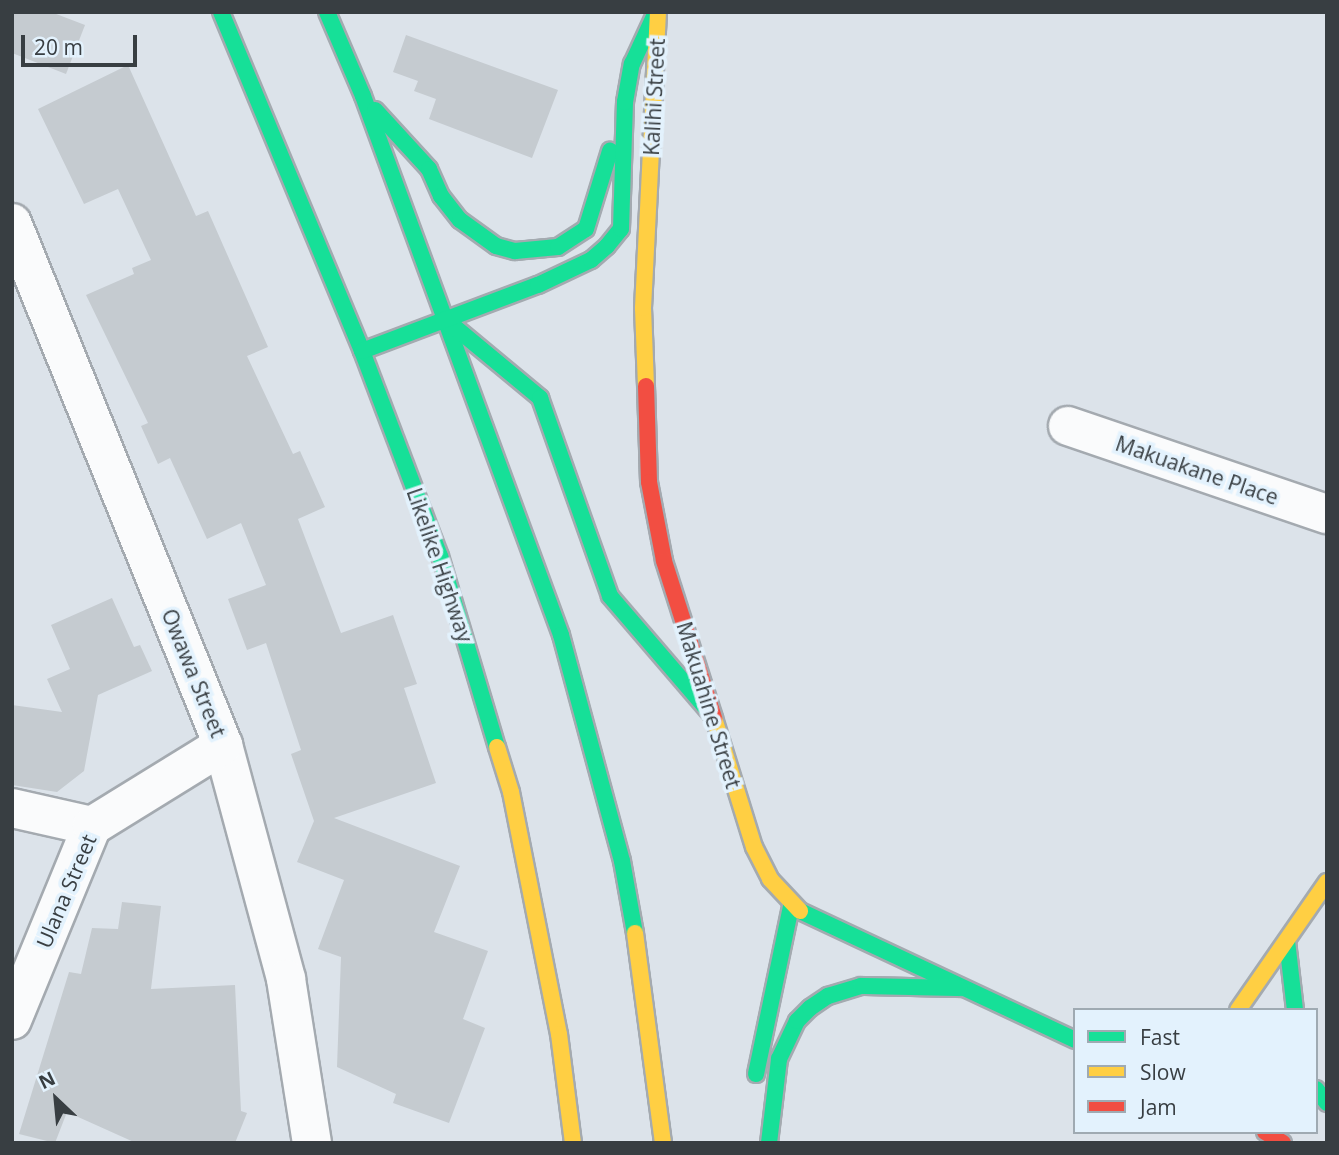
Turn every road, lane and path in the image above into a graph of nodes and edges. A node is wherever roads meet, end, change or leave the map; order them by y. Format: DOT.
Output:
graph roads {
  1 [pos="220,12"];
  2 [pos="327,12"];
  3 [pos="657,12"];
  4 [pos="362,96"];
  5 [pos="625,102"];
  6 [pos="650,181"];
  7 [pos="12,223"];
  8 [pos="443,317"];
  9 [pos="362,351"];
  10 [pos="1068,426"];
  11 [pos="1327,514"];
  12 [pos="712,715"];
  13 [pos="223,745"];
  14 [pos="12,808"];
  15 [pos="92,826"];
  16 [pos="1327,882"];
  17 [pos="791,906"];
  18 [pos="1287,941"];
  19 [pos="960,988"];
  20 [pos="1239,1008"];
  21 [pos="1295,1008"];
  22 [pos="12,1020"];
  23 [pos="1073,1039"];
  24 [pos="754,1094"];
  25 [pos="312,1143"];
  26 [pos="573,1143"];
  27 [pos="663,1143"];
  28 [pos="769,1143"];
  1 -- 9 [label="main road, Likelike Highway"];
  2 -- 4 [label="main road"];
  3 -- 5 [label="main road"];
  3 -- 6 [label="main road, Kalihi Street"];
  4 -- 5 [label="main road"];
  4 -- 8 [label="main road"];
  5 -- 8 [label="main road"];
  6 -- 12 [label="main road, Makuahine Street"];
  7 -- 13 [label="street, Owawa Street"];
  8 -- 9 [label="main road"];
  8 -- 12 [label="main road"];
  8 -- 27 [label="main road"];
  9 -- 26 [label="main road, Likelike Highway"];
  10 -- 11 [label="street, Makuakane Place"];
  12 -- 17 [label="main road, Makuahine Street"];
  13 -- 15 [label="street, Ulana Street"];
  13 -- 25 [label="street, Owawa Street"];
  14 -- 15 [label="street"];
  15 -- 22 [label="street, Ulana Street"];
  16 -- 18 [label="main road"];
  17 -- 19 [label="main road, Makuahine Street"];
  17 -- 24 [label="main road"];
  18 -- 20 [label="main road"];
  18 -- 21 [label="main road"];
  19 -- 23 [label="main road, Makuahine Street"];
  19 -- 28 [label="main road"];
}
